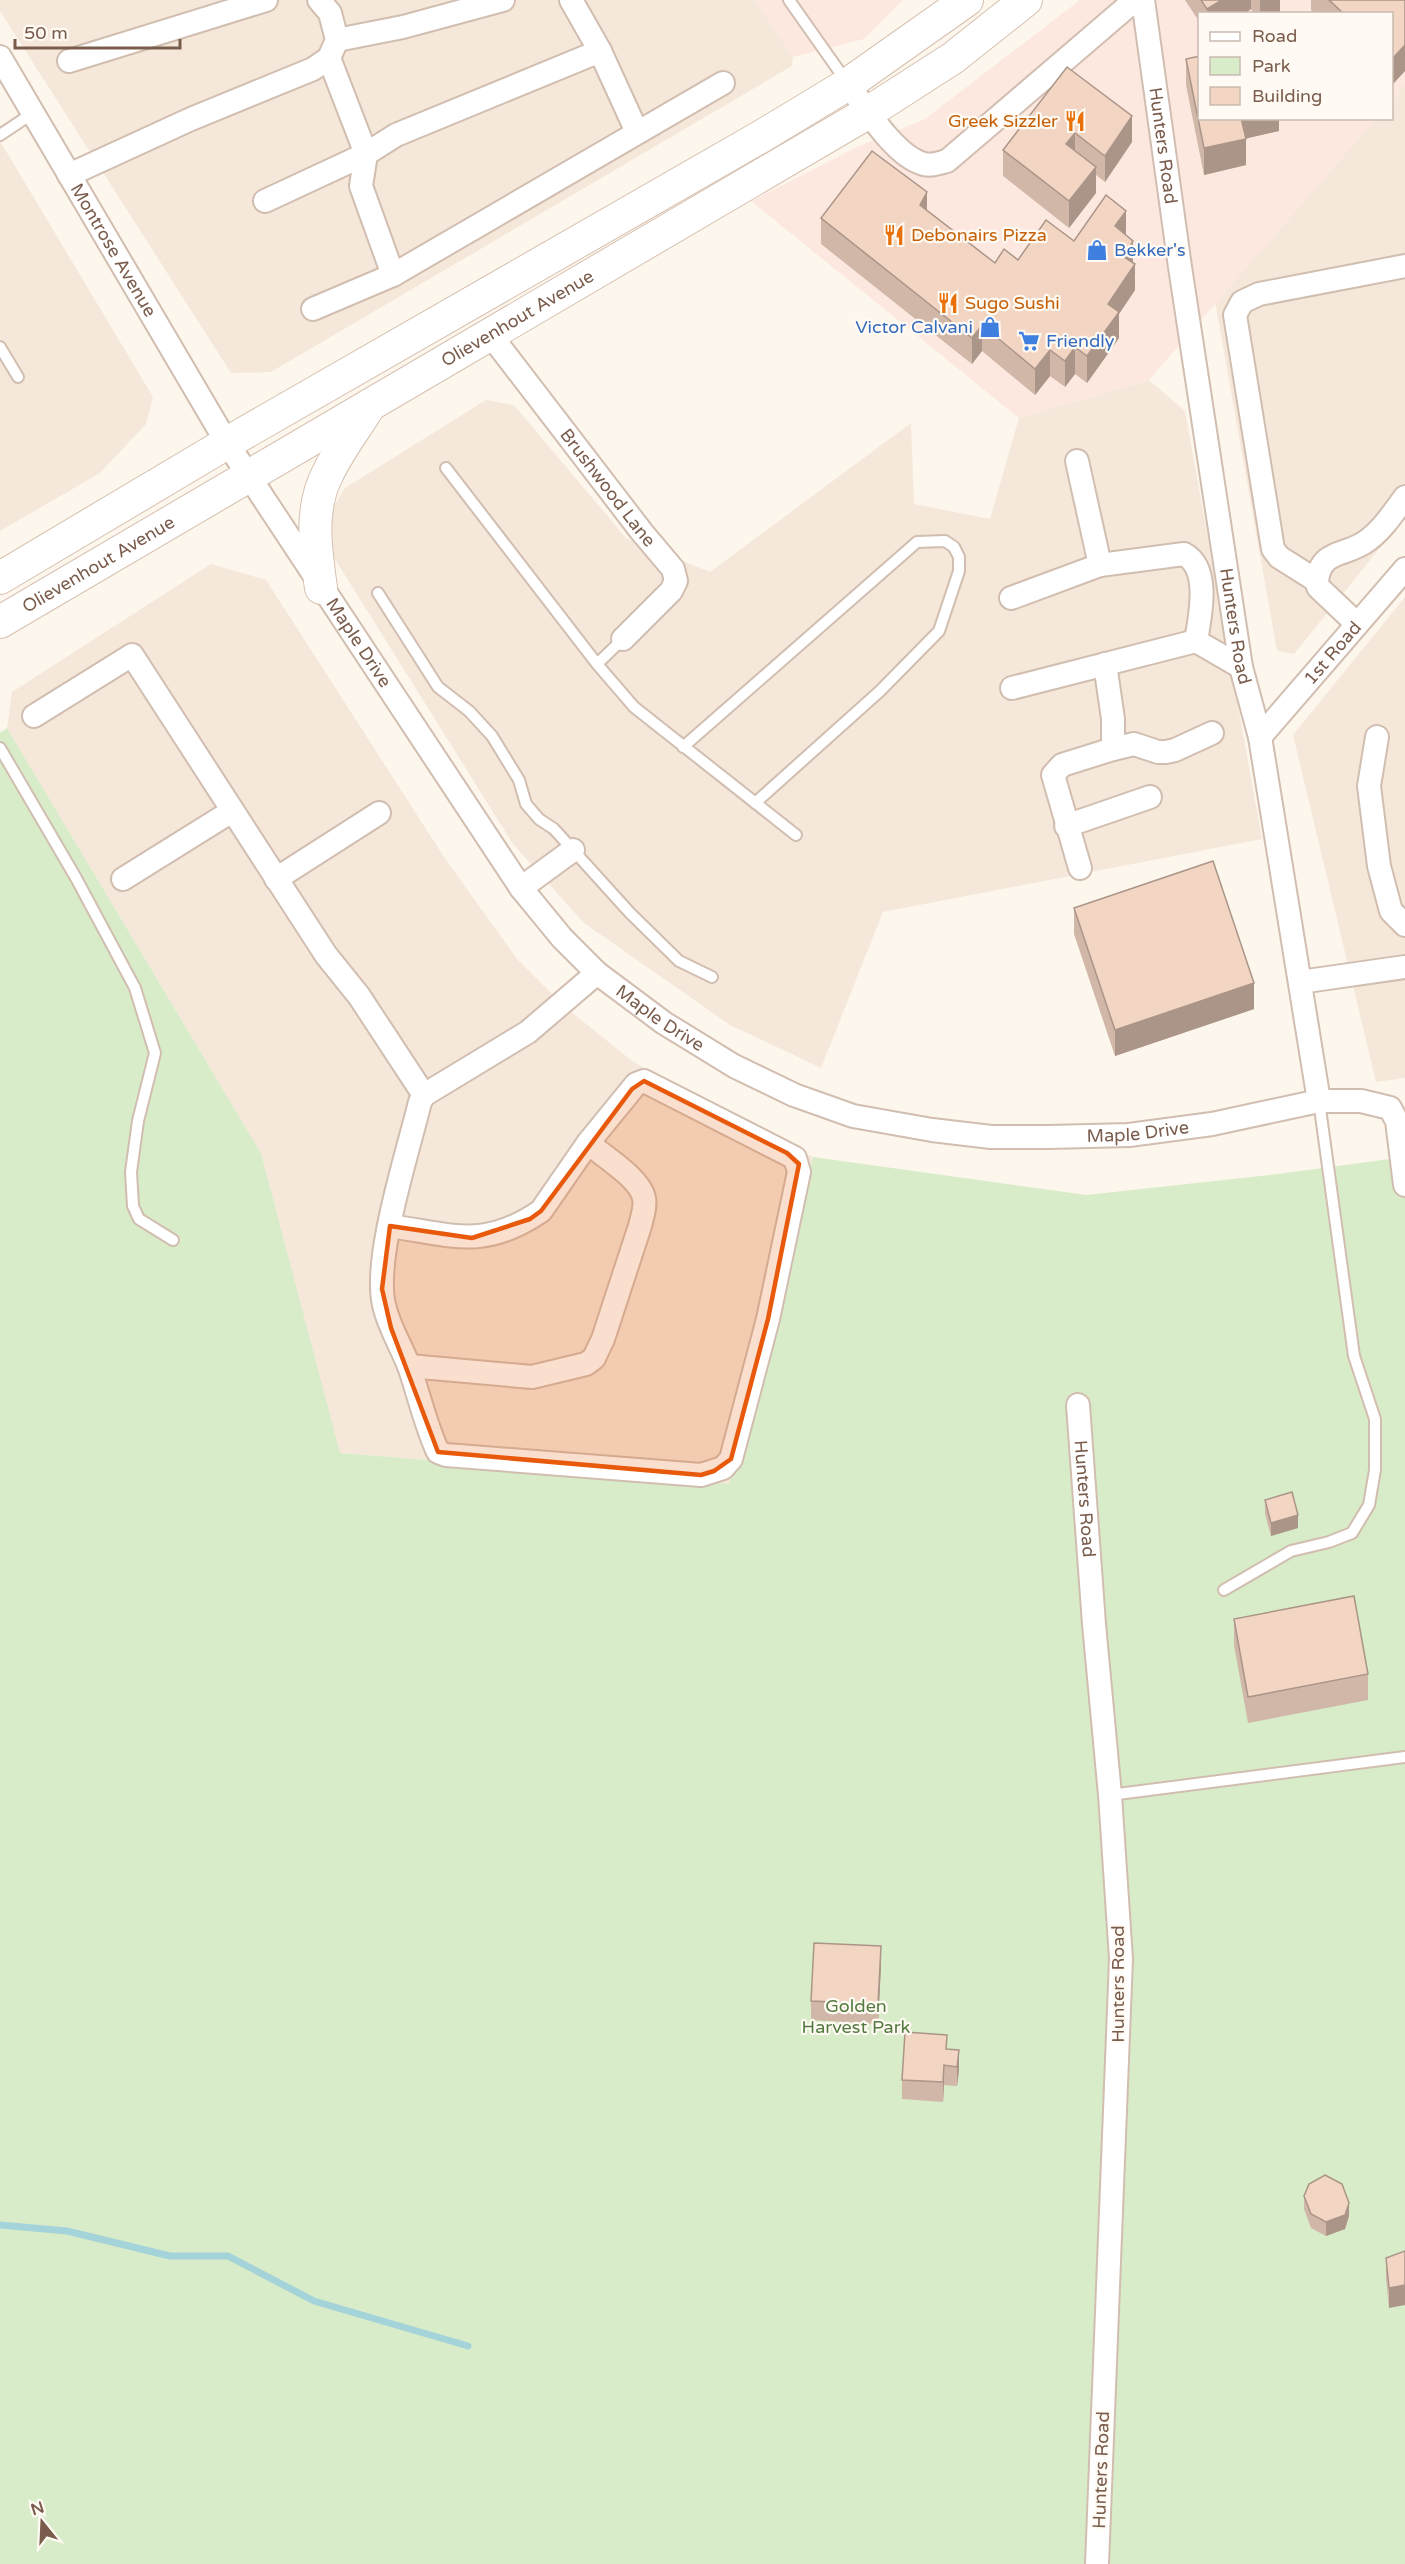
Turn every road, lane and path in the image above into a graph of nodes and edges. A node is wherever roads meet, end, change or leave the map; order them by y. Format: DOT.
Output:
graph roads {
  1 [pos="266,0"];
  2 [pos="319,0"];
  3 [pos="503,0"];
  4 [pos="571,0"];
  5 [pos="789,0"];
  6 [pos="946,0"];
  7 [pos="967,0"];
  8 [pos="1026,0"];
  9 [pos="1135,0"];
  10 [pos="1143,0"];
  11 [pos="918,36"];
  12 [pos="333,49"];
  13 [pos="600,51"];
  14 [pos="0,57"];
  15 [pos="69,61"];
  16 [pos="723,82"];
  17 [pos="848,84"];
  18 [pos="869,112"];
  19 [pos="33,113"];
  20 [pos="637,132"];
  21 [pos="0,135"];
  22 [pos="366,154"];
  23 [pos="69,175"];
  24 [pos="265,201"];
  25 [pos="1405,266"];
  26 [pos="393,275"];
  27 [pos="312,309"];
  28 [pos="489,333"];
  29 [pos="0,347"];
  30 [pos="18,378"];
  31 [pos="372,401"];
  32 [pos="227,443"];
  33 [pos="1077,461"];
  34 [pos="446,468"];
  35 [pos="247,475"];
  36 [pos="1405,497"];
  37 [pos="1100,565"];
  38 [pos="1405,569"];
  39 [pos="0,578"];
  40 [pos="1317,581"];
  41 [pos="321,588"];
  42 [pos="378,593"];
  43 [pos="1011,598"];
  44 [pos="0,622"];
  45 [pos="1357,624"];
  46 [pos="623,639"];
  47 [pos="1196,641"];
  48 [pos="597,664"];
  49 [pos="1105,664"];
  50 [pos="1241,667"];
  51 [pos="1012,688"];
  52 [pos="34,716"];
  53 [pos="1212,732"];
  54 [pos="1260,737"];
  55 [pos="1377,737"];
  56 [pos="683,747"];
  57 [pos="0,748"];
  58 [pos="1113,749"];
  59 [pos="1150,797"];
  60 [pos="756,803"];
  61 [pos="232,812"];
  62 [pos="379,813"];
  63 [pos="1066,825"];
  64 [pos="796,835"];
  65 [pos="573,850"];
  66 [pos="1080,868"];
  67 [pos="123,879"];
  68 [pos="276,879"];
  69 [pos="521,888"];
  70 [pos="1405,925"];
  71 [pos="1405,967"];
  72 [pos="597,973"];
  73 [pos="712,977"];
  74 [pos="1300,982"];
  75 [pos="424,1095"];
  76 [pos="1319,1101"];
  77 [pos="588,1143"];
  78 [pos="1405,1185"];
  79 [pos="390,1226"];
  80 [pos="173,1240"];
  81 [pos="409,1366"];
  82 [pos="1078,1405"];
  83 [pos="1224,1590"];
  84 [pos="1405,1757"];
  85 [pos="1110,1795"];
  86 [pos="1097,2564"];
  1 -- 15 [label="street"];
  2 -- 12 [label="street"];
  3 -- 12 [label="street"];
  4 -- 13 [label="street"];
  5 -- 17 [label="lane"];
  6 -- 11 [label="lane"];
  7 -- 11 [label="street, Olievenhout Avenue"];
  8 -- 18 [label="street, Olievenhout Avenue"];
  9 -- 18 [label="street"];
  10 -- 50 [label="street, Hunters Road"];
  11 -- 17 [label="street, Olievenhout Avenue"];
  12 -- 22 [label="street"];
  12 -- 23 [label="street"];
  13 -- 20 [label="street"];
  13 -- 22 [label="street"];
  14 -- 19 [label="street, Montrose Avenue"];
  16 -- 20 [label="street"];
  17 -- 18 [label="street"];
  17 -- 32 [label="street, Olievenhout Avenue"];
  18 -- 28 [label="street, Olievenhout Avenue"];
  19 -- 21 [label="lane"];
  19 -- 23 [label="street, Montrose Avenue"];
  20 -- 26 [label="street"];
  22 -- 24 [label="street"];
  22 -- 26 [label="street"];
  23 -- 32 [label="street, Montrose Avenue"];
  25 -- 40 [label="street"];
  26 -- 27 [label="street"];
  28 -- 31 [label="street, Olievenhout Avenue"];
  28 -- 46 [label="street, Brushwood Lane"];
  29 -- 30 [label="lane"];
  31 -- 35 [label="street, Olievenhout Avenue"];
  31 -- 41 [label="street"];
  32 -- 35 [label="street, Montrose Avenue"];
  32 -- 39 [label="street, Olievenhout Avenue"];
  33 -- 37 [label="street"];
  34 -- 48 [label="lane"];
  35 -- 41 [label="street, Maple Drive"];
  35 -- 44 [label="street, Olievenhout Avenue"];
  36 -- 40 [label="street"];
  37 -- 43 [label="street"];
  37 -- 47 [label="street"];
  38 -- 45 [label="street, 1st Road"];
  40 -- 45 [label="street"];
  41 -- 69 [label="street, Maple Drive"];
  42 -- 65 [label="lane"];
  45 -- 54 [label="street, 1st Road"];
  46 -- 48 [label="lane"];
  47 -- 49 [label="street"];
  47 -- 50 [label="street"];
  48 -- 56 [label="lane"];
  49 -- 51 [label="street"];
  49 -- 58 [label="street"];
  50 -- 54 [label="street, Hunters Road"];
  52 -- 61 [label="street"];
  53 -- 58 [label="street"];
  54 -- 74 [label="street, Hunters Road"];
  55 -- 70 [label="street"];
  56 -- 60 [label="lane"];
  56 -- 60 [label="lane"];
  57 -- 80 [label="lane"];
  58 -- 63 [label="street"];
  59 -- 63 [label="street"];
  60 -- 64 [label="lane"];
  61 -- 67 [label="street"];
  61 -- 68 [label="street"];
  62 -- 68 [label="street"];
  63 -- 66 [label="street"];
  65 -- 69 [label="street"];
  65 -- 73 [label="lane"];
  68 -- 75 [label="street"];
  69 -- 72 [label="street, Maple Drive"];
  71 -- 74 [label="street"];
  72 -- 75 [label="street"];
  72 -- 76 [label="street, Maple Drive"];
  74 -- 76 [label="street, Hunters Road"];
  75 -- 79 [label="street"];
  76 -- 78 [label="street"];
  76 -- 83 [label="lane"];
  77 -- 79 [label="street"];
  77 -- 81 [label="street"];
  77 -- 81 [label="street"];
  79 -- 81 [label="street"];
  82 -- 85 [label="street, Hunters Road"];
  84 -- 85 [label="lane"];
  85 -- 86 [label="street, Hunters Road"];
}
